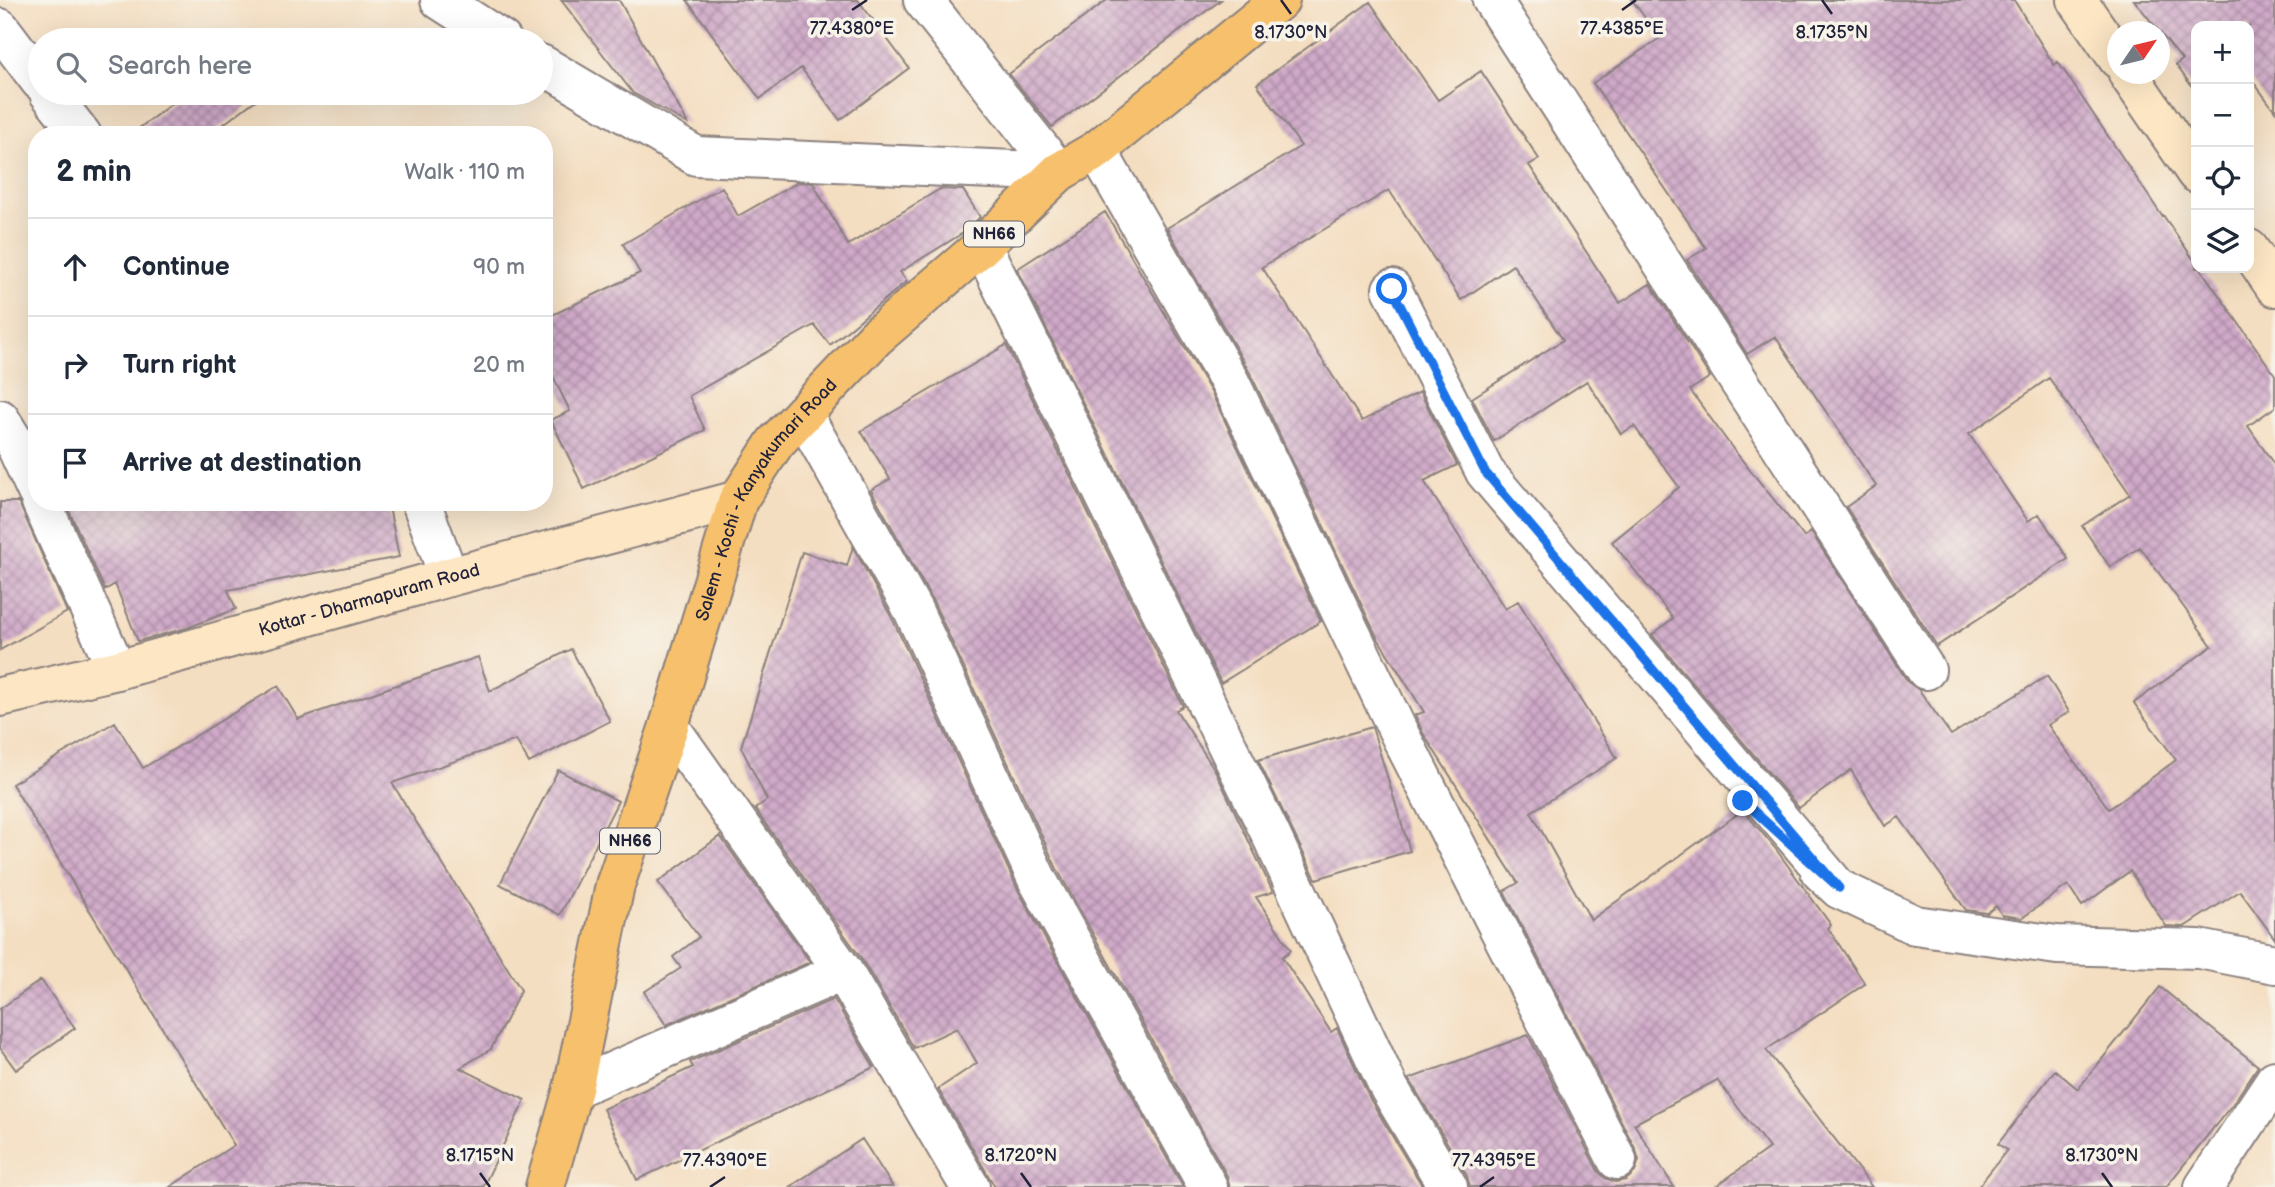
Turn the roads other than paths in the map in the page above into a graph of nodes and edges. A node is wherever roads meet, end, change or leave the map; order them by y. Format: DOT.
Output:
graph roads {
  1 [pos="440,0"];
  2 [pos="923,0"];
  3 [pos="1280,0"];
  4 [pos="1492,0"];
  5 [pos="2077,0"];
  6 [pos="0,28"];
  7 [pos="483,28"];
  8 [pos="2107,43"];
  9 [pos="28,65"];
  10 [pos="553,71"];
  11 [pos="2135,84"];
  12 [pos="59,105"];
  13 [pos="75,126"];
  14 [pos="1097,150"];
  15 [pos="2191,166"];
  16 [pos="1059,172"];
  17 [pos="982,246"];
  18 [pos="2254,256"];
  19 [pos="2275,287"];
  20 [pos="1392,289"];
  21 [pos="803,414"];
  22 [pos="0,419"];
  23 [pos="28,472"];
  24 [pos="738,500"];
  25 [pos="45,511"];
  26 [pos="424,511"];
  27 [pos="449,577"];
  28 [pos="117,670"];
  29 [pos="1926,670"];
  30 [pos="0,698"];
  31 [pos="669,726"];
  32 [pos="1743,801"];
  33 [pos="1839,888"];
  34 [pos="2275,964"];
  35 [pos="843,971"];
  36 [pos="2275,1080"];
  37 [pos="573,1089"];
  38 [pos="1618,1160"];
  39 [pos="545,1187"];
  40 [pos="970,1187"];
  41 [pos="1208,1187"];
  42 [pos="1448,1187"];
  43 [pos="2204,1187"];
  1 -- 7 [label="street"];
  2 -- 16 [label="street"];
  3 -- 14 [label="highway, Salem - Kochi - Kanyakumari Road / NH66"];
  4 -- 29 [label="street"];
  5 -- 8 [label="main road"];
  6 -- 9 [label="street"];
  10 -- 16 [label="street"];
  11 -- 15 [label="main road"];
  12 -- 13 [label="street"];
  14 -- 16 [label="highway, Salem - Kochi - Kanyakumari Road / NH66"];
  14 -- 38 [label="street"];
  16 -- 17 [label="highway, Salem - Kochi - Kanyakumari Road / NH66"];
  17 -- 21 [label="highway, Salem - Kochi - Kanyakumari Road / NH66"];
  17 -- 42 [label="street"];
  18 -- 19 [label="main road"];
  20 -- 33 [label="street"];
  21 -- 24 [label="highway, Salem - Kochi - Kanyakumari Road / NH66"];
  21 -- 41 [label="street"];
  22 -- 23 [label="street"];
  24 -- 27 [label="main road, Kottar - Dharmapuram Road"];
  24 -- 31 [label="highway, Salem - Kochi - Kanyakumari Road / NH66"];
  25 -- 28 [label="street"];
  26 -- 27 [label="street"];
  27 -- 28 [label="main road, Kottar - Dharmapuram Road"];
  28 -- 30 [label="main road, Kottar - Dharmapuram Road"];
  31 -- 35 [label="street"];
  31 -- 37 [label="highway, Salem - Kochi - Kanyakumari Road / NH66"];
  32 -- 33 [label="street"];
  33 -- 34 [label="street"];
  35 -- 37 [label="street"];
  35 -- 40 [label="street"];
  36 -- 43 [label="street"];
  37 -- 39 [label="highway, Salem - Kochi - Kanyakumari Road / NH66"];
}
